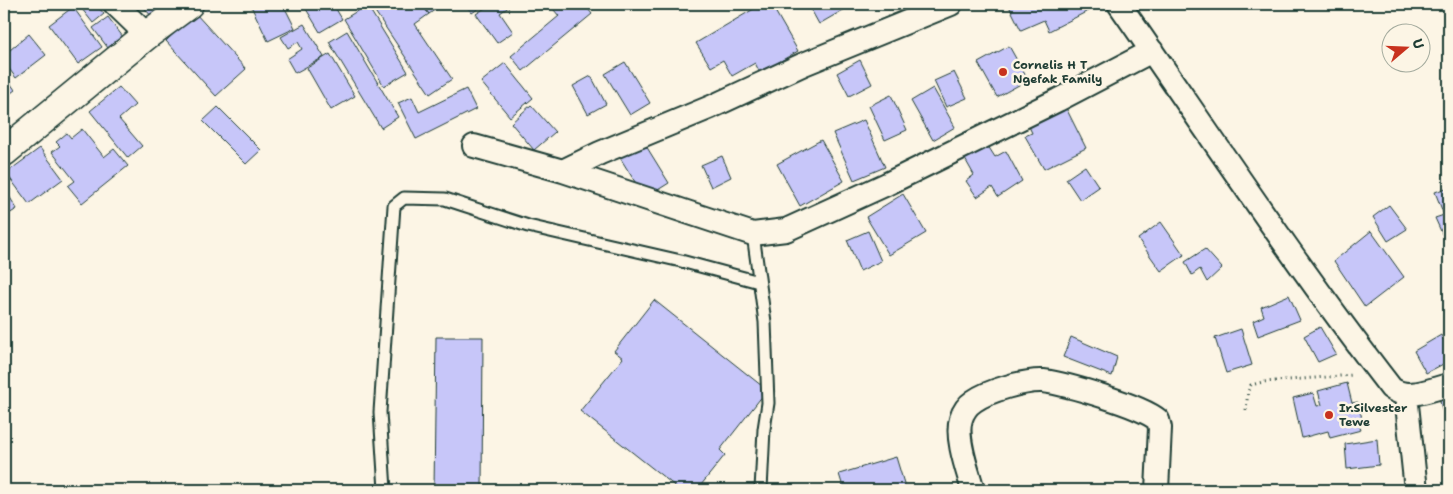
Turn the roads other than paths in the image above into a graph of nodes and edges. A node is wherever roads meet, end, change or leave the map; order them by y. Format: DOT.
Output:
graph roads {
  1 [pos="115,4"];
  2 [pos="189,4"];
  3 [pos="951,4"];
  4 [pos="1119,4"];
  5 [pos="147,35"];
  6 [pos="1152,51"];
  7 [pos="474,146"];
  8 [pos="4,152"];
  9 [pos="563,171"];
  10 [pos="752,234"];
  11 [pos="758,282"];
  12 [pos="1449,385"];
  13 [pos="1406,395"];
  14 [pos="385,490"];
  15 [pos="761,490"];
  16 [pos="973,490"];
  17 [pos="1157,490"];
  18 [pos="1416,490"];
  1 -- 5 [label="street"];
  2 -- 5 [label="street"];
  3 -- 9 [label="street"];
  4 -- 6 [label="street"];
  5 -- 8 [label="street"];
  6 -- 10 [label="street"];
  6 -- 13 [label="street"];
  7 -- 9 [label="street"];
  9 -- 10 [label="street"];
  10 -- 11 [label="lane"];
  11 -- 14 [label="lane"];
  11 -- 15 [label="lane"];
  12 -- 13 [label="street"];
  13 -- 18 [label="street"];
  16 -- 17 [label="street"];
}
